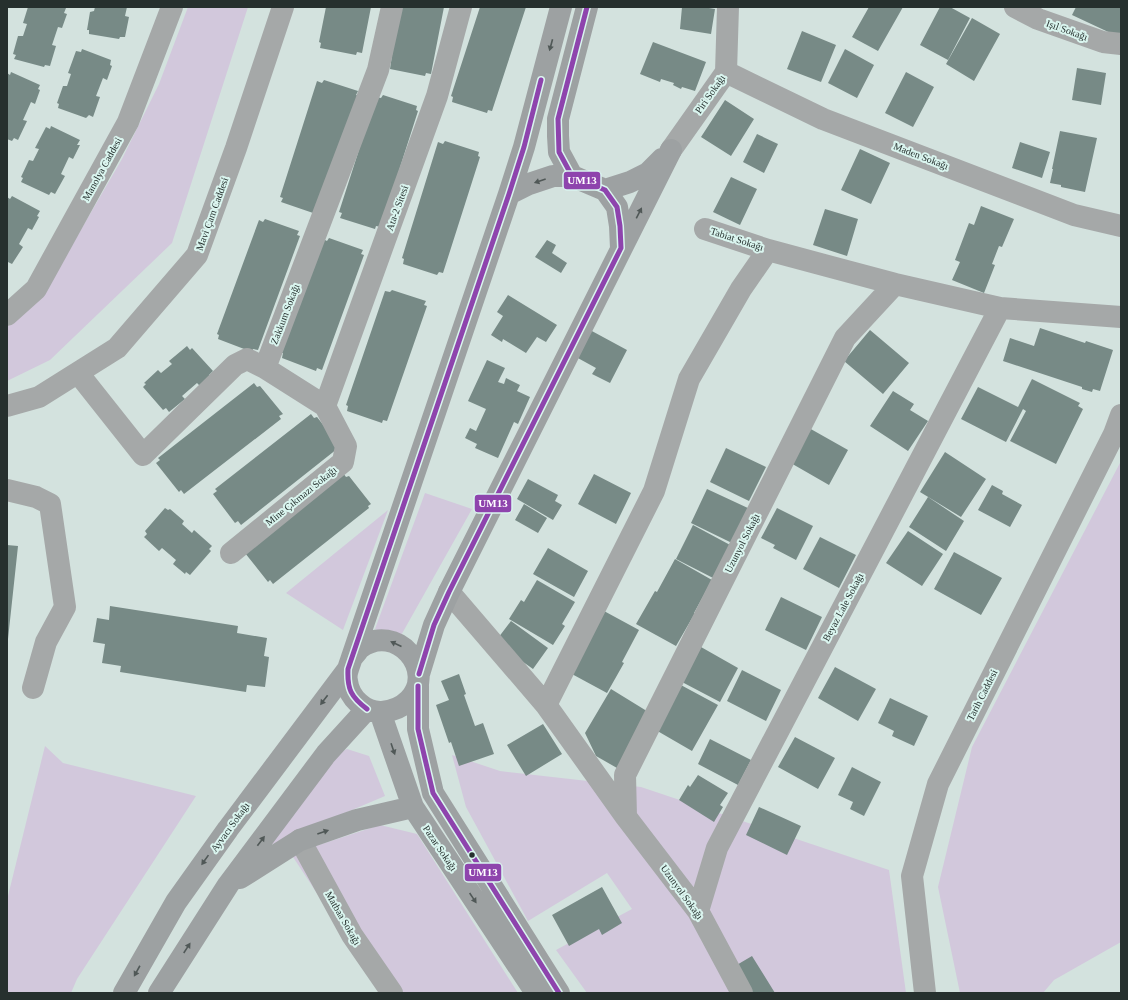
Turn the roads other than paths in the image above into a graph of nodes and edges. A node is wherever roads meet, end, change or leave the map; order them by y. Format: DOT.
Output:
graph roads {
  1 [pos="172,7"];
  2 [pos="283,7"];
  3 [pos="392,7"];
  4 [pos="460,7"];
  5 [pos="561,7"];
  6 [pos="587,7"];
  7 [pos="728,7"];
  8 [pos="1015,7"];
  9 [pos="1043,13"];
  10 [pos="1121,44"];
  11 [pos="726,72"];
  12 [pos="671,150"];
  13 [pos="572,176"];
  14 [pos="605,190"];
  15 [pos="509,194"];
  16 [pos="1121,226"];
  17 [pos="705,229"];
  18 [pos="621,248"];
  19 [pos="768,250"];
  20 [pos="895,284"];
  21 [pos="1000,308"];
  22 [pos="7,314"];
  23 [pos="1121,317"];
  24 [pos="265,368"];
  25 [pos="78,373"];
  26 [pos="7,406"];
  27 [pos="325,406"];
  28 [pos="1121,415"];
  29 [pos="7,490"];
  30 [pos="231,553"];
  31 [pos="449,592"];
  32 [pos="350,663"];
  33 [pos="418,680"];
  34 [pos="33,688"];
  35 [pos="546,705"];
  36 [pos="374,711"];
  37 [pos="413,807"];
  38 [pos="626,817"];
  39 [pos="300,840"];
  40 [pos="228,885"];
  41 [pos="698,911"];
  42 [pos="124,993"];
  43 [pos="159,993"];
  44 [pos="392,993"];
  45 [pos="536,993"];
  46 [pos="559,993"];
  47 [pos="742,993"];
  48 [pos="926,993"];
  1 -- 22 [label="street, Manolya Caddesi"];
  2 -- 25 [label="street, Mavi Çam Caddesi"];
  3 -- 24 [label="street, Zakkum Sokağı"];
  4 -- 27 [label="street, Ata-2 Sitesi"];
  5 -- 15 [label="main road, one-way"];
  6 -- 13 [label="main road"];
  7 -- 11 [label="street, Piri Sokağı"];
  8 -- 9 [label="street, Işıl Sokağı"];
  9 -- 10 [label="street, Işıl Sokağı"];
  11 -- 12 [label="street, Piri Sokağı"];
  11 -- 16 [label="street, Maden Sokağı"];
  12 -- 14 [label="main road"];
  18 -- 12 [label="main road, one-way"];
  13 -- 14 [label="main road"];
  13 -- 15 [label="main road, one-way"];
  14 -- 18 [label="main road"];
  15 -- 32 [label="main road"];
  17 -- 19 [label="street, Tabiat Sokağı"];
  18 -- 31 [label="main road"];
  19 -- 20 [label="street, Tabiat Sokağı"];
  19 -- 35 [label="street"];
  20 -- 21 [label="street, Tabiat Sokağı"];
  20 -- 38 [label="street, Uzunyol Sokağı"];
  21 -- 23 [label="street, Tabiat Sokağı"];
  21 -- 41 [label="street, Beyaz Lale Sokağı"];
  24 -- 25 [label="street"];
  24 -- 27 [label="street, Mine Çıkmazı Sokağı"];
  25 -- 26 [label="street, Mavi Çam Caddesi"];
  27 -- 30 [label="street, Mine Çıkmazı Sokağı"];
  28 -- 48 [label="street, Tarih Caddesi"];
  29 -- 34 [label="street"];
  31 -- 33 [label="main road"];
  31 -- 35 [label="street, Uzunyol Sokağı"];
  33 -- 32 [label="main road, one-way"];
  32 -- 36 [label="main road"];
  32 -- 42 [label="main road, Ayvacı Sokağı, one-way"];
  33 -- 36 [label="main road"];
  33 -- 46 [label="main road"];
  35 -- 38 [label="street, Uzunyol Sokağı"];
  36 -- 37 [label="main road, Pazar Sokağı, one-way"];
  40 -- 36 [label="main road, one-way"];
  39 -- 37 [label="main road, one-way"];
  37 -- 45 [label="main road, Pazar Sokağı, one-way"];
  38 -- 41 [label="street, Uzunyol Sokağı"];
  39 -- 40 [label="main road"];
  39 -- 44 [label="street, Matbaa Sokağı"];
  43 -- 40 [label="main road, one-way"];
  41 -- 47 [label="street, Uzunyol Sokağı"];
}
